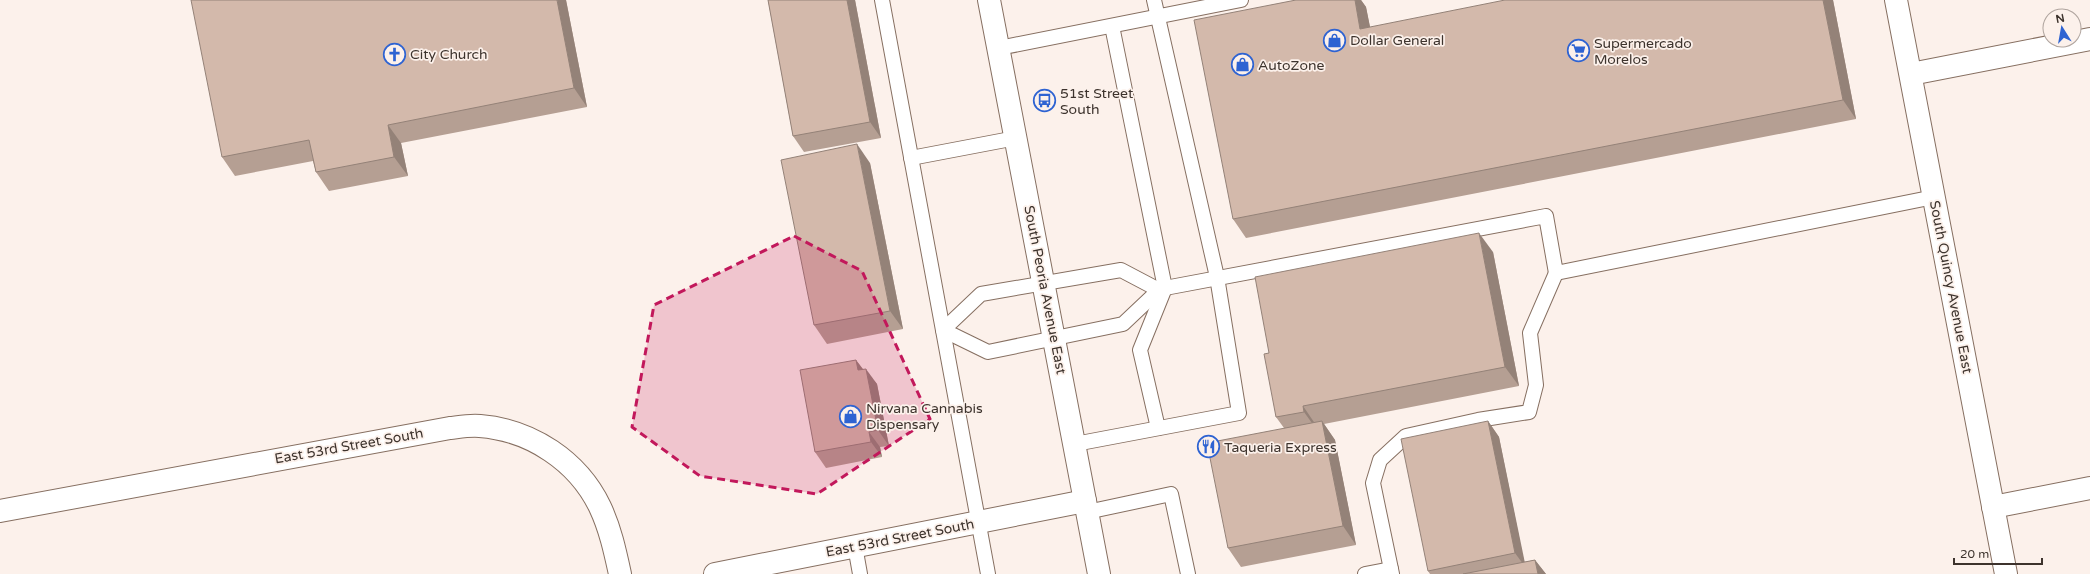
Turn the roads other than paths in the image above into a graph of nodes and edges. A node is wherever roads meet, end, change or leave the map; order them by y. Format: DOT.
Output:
graph roads {
  1 [pos="882,0"];
  2 [pos="1154,0"];
  3 [pos="1241,0"];
  4 [pos="1896,0"];
  5 [pos="991,2"];
  6 [pos="1157,16"];
  7 [pos="1112,26"];
  8 [pos="2090,39"];
  9 [pos="999,48"];
  10 [pos="1911,74"];
  11 [pos="1016,138"];
  12 [pos="911,158"];
  13 [pos="1934,197"];
  14 [pos="1556,273"];
  15 [pos="1217,277"];
  16 [pos="1045,284"];
  17 [pos="1162,289"];
  18 [pos="943,330"];
  19 [pos="1054,338"];
  20 [pos="1158,428"];
  21 [pos="1074,444"];
  22 [pos="2090,488"];
  23 [pos="1086,507"];
  24 [pos="1993,507"];
  25 [pos="0,511"];
  26 [pos="978,522"];
  27 [pos="855,546"];
  28 [pos="1392,572"];
  29 [pos="620,574"];
  30 [pos="715,574"];
  31 [pos="860,574"];
  32 [pos="988,574"];
  33 [pos="1099,574"];
  34 [pos="1188,574"];
  35 [pos="1365,574"];
  36 [pos="2006,574"];
  1 -- 12 [label="lane"];
  2 -- 6 [label="lane"];
  3 -- 6 [label="lane"];
  4 -- 10 [label="street, South Quincy Avenue East"];
  5 -- 9 [label="street, South Peoria Avenue East"];
  6 -- 7 [label="lane"];
  6 -- 15 [label="lane"];
  7 -- 9 [label="lane"];
  7 -- 17 [label="lane"];
  8 -- 10 [label="street"];
  9 -- 11 [label="street, South Peoria Avenue East"];
  10 -- 13 [label="street, South Quincy Avenue East"];
  11 -- 12 [label="lane"];
  11 -- 16 [label="street, South Peoria Avenue East"];
  12 -- 18 [label="lane"];
  13 -- 14 [label="lane"];
  13 -- 24 [label="street, South Quincy Avenue East"];
  14 -- 15 [label="lane"];
  14 -- 28 [label="lane"];
  15 -- 17 [label="lane"];
  15 -- 20 [label="lane"];
  16 -- 17 [label="lane"];
  16 -- 18 [label="lane"];
  16 -- 19 [label="street, South Peoria Avenue East"];
  17 -- 19 [label="lane"];
  17 -- 20 [label="lane"];
  18 -- 19 [label="lane"];
  18 -- 26 [label="lane"];
  19 -- 21 [label="street, South Peoria Avenue East"];
  20 -- 21 [label="lane"];
  21 -- 23 [label="street, South Peoria Avenue East"];
  22 -- 24 [label="street"];
  23 -- 26 [label="street, East 53rd Street South"];
  23 -- 33 [label="street, South Peoria Avenue East"];
  23 -- 34 [label="lane"];
  24 -- 36 [label="street, South Quincy Avenue East"];
  25 -- 29 [label="street, East 53rd Street South"];
  26 -- 27 [label="street, East 53rd Street South"];
  26 -- 32 [label="lane"];
  27 -- 30 [label="street, East 53rd Street South"];
  27 -- 31 [label="lane"];
  28 -- 35 [label="lane"];
}
